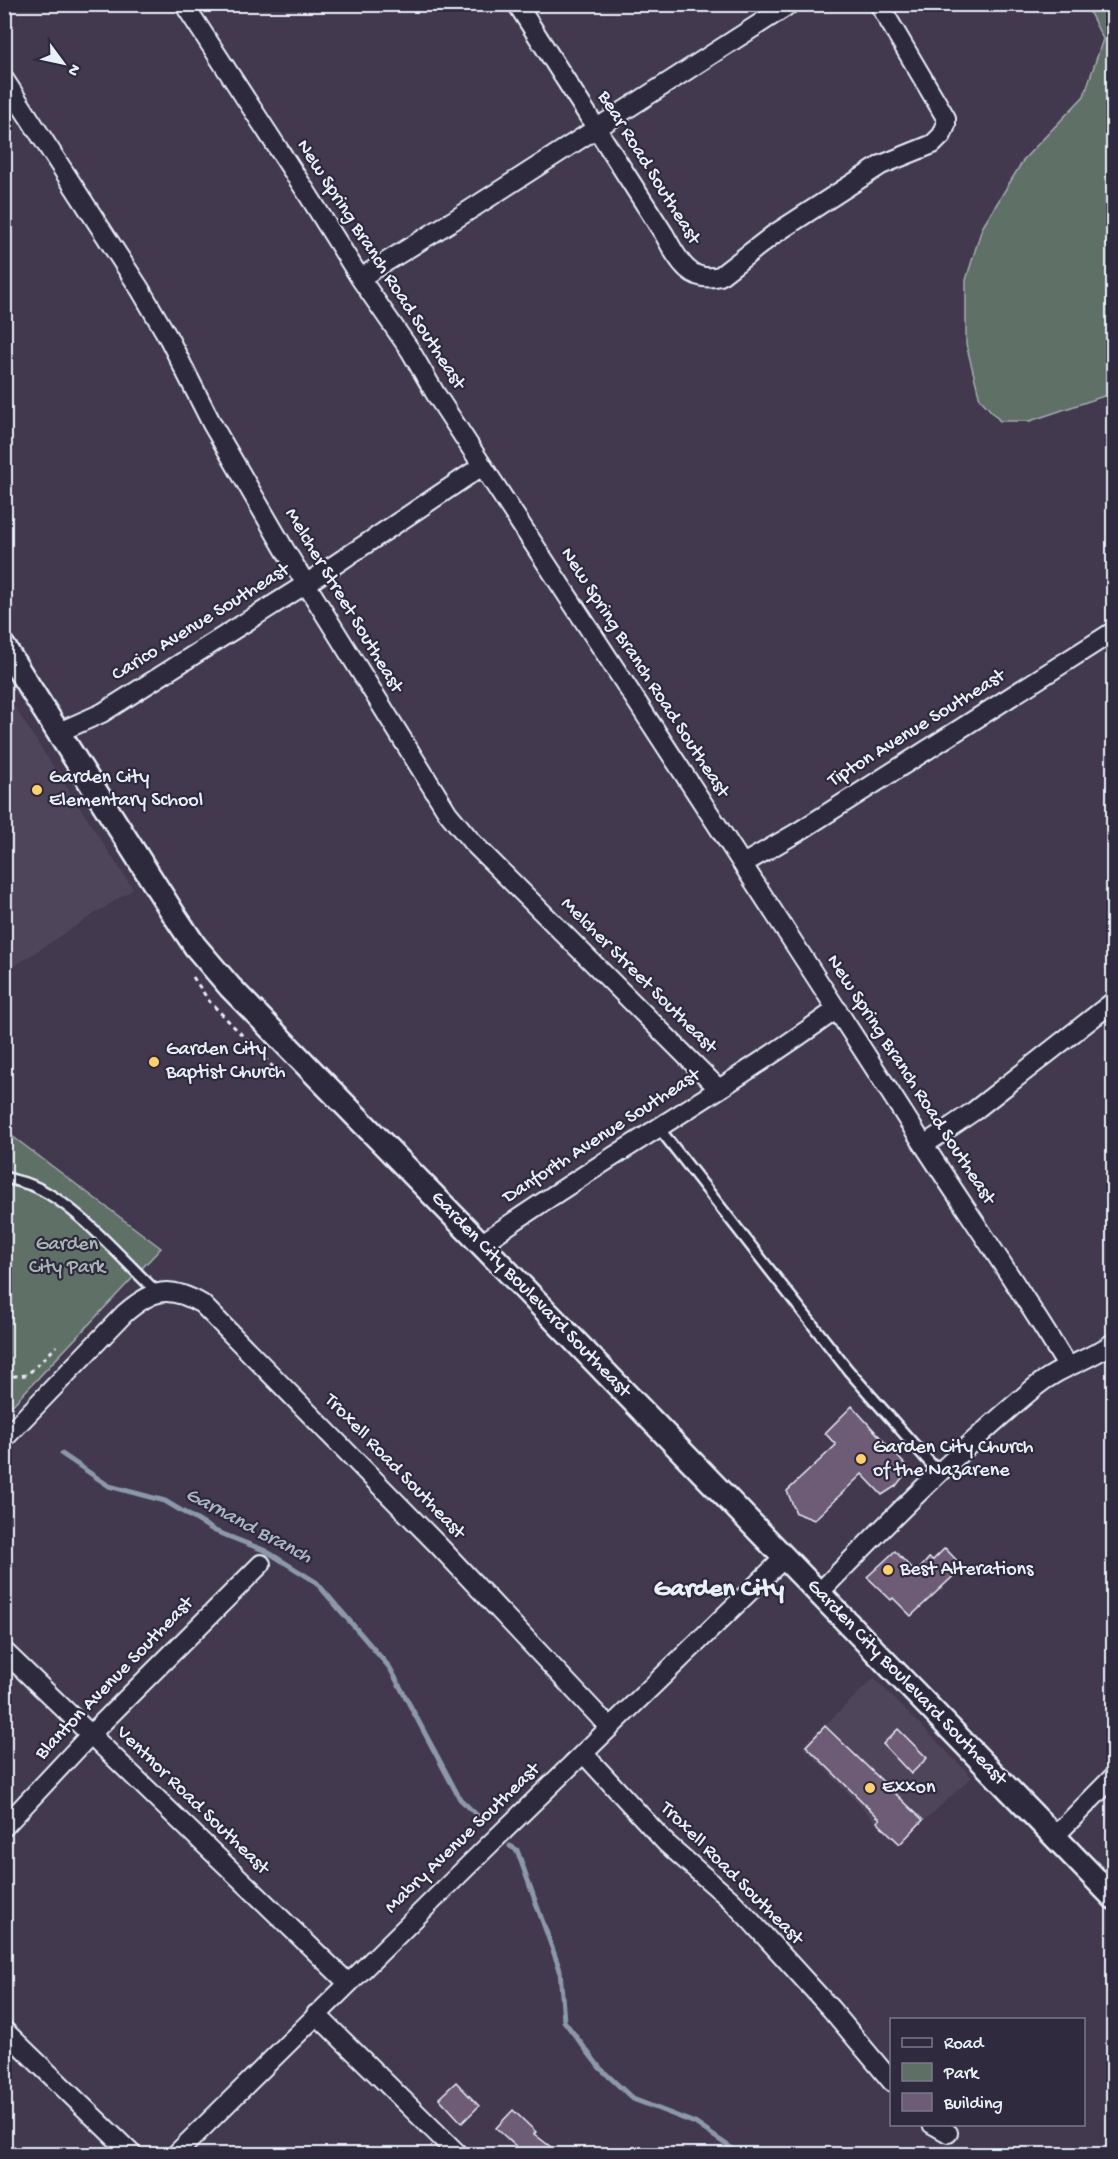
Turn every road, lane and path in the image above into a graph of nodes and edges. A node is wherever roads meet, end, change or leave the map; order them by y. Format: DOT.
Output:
graph roads {
  1 [pos="184,4"];
  2 [pos="517,4"];
  3 [pos="790,4"];
  4 [pos="879,4"];
  5 [pos="4,78"];
  6 [pos="596,129"];
  7 [pos="360,278"];
  8 [pos="482,466"];
  9 [pos="306,584"];
  10 [pos="1113,631"];
  11 [pos="4,647"];
  12 [pos="59,732"];
  13 [pos="743,864"];
  14 [pos="194,979"];
  15 [pos="1113,1001"];
  16 [pos="837,1009"];
  17 [pos="246,1039"];
  18 [pos="719,1089"];
  19 [pos="658,1126"];
  20 [pos="924,1145"];
  21 [pos="4,1177"];
  22 [pos="481,1244"];
  23 [pos="158,1293"];
  24 [pos="1113,1342"];
  25 [pos="57,1346"];
  26 [pos="1067,1366"];
  27 [pos="4,1377"];
  28 [pos="4,1439"];
  29 [pos="939,1473"];
  30 [pos="784,1558"];
  31 [pos="261,1564"];
  32 [pos="818,1594"];
  33 [pos="4,1652"];
  34 [pos="610,1728"];
  35 [pos="91,1734"];
  36 [pos="584,1754"];
  37 [pos="1113,1776"];
  38 [pos="4,1827"];
  39 [pos="1054,1837"];
  40 [pos="1113,1898"];
  41 [pos="348,1983"];
  42 [pos="316,2014"];
  43 [pos="4,2030"];
  44 [pos="890,2081"];
  45 [pos="132,2154"];
  46 [pos="176,2154"];
  47 [pos="458,2154"];
  1 -- 7 [label="street, New Spring Branch Road Southeast"];
  2 -- 6 [label="street, Bear Road Southeast"];
  3 -- 6 [label="street"];
  4 -- 6 [label="street, Bear Road Southeast"];
  5 -- 9 [label="street, Melcher Street Southeast"];
  6 -- 7 [label="street"];
  7 -- 8 [label="street, New Spring Branch Road Southeast"];
  8 -- 9 [label="street, Carico Avenue Southeast"];
  8 -- 13 [label="street, New Spring Branch Road Southeast"];
  9 -- 12 [label="street, Carico Avenue Southeast"];
  9 -- 18 [label="street, Melcher Street Southeast"];
  10 -- 13 [label="street, Tipton Avenue Southeast"];
  11 -- 12 [label="street, Garden City Boulevard Southeast"];
  12 -- 22 [label="street, Garden City Boulevard Southeast"];
  13 -- 16 [label="street, New Spring Branch Road Southeast"];
  14 -- 17 [label="path"];
  15 -- 20 [label="street"];
  16 -- 18 [label="street, Danforth Avenue Southeast"];
  16 -- 20 [label="street, New Spring Branch Road Southeast"];
  18 -- 19 [label="street, Danforth Avenue Southeast"];
  19 -- 22 [label="street, Danforth Avenue Southeast"];
  19 -- 29 [label="lane"];
  20 -- 26 [label="street, New Spring Branch Road Southeast"];
  21 -- 23 [label="lane"];
  22 -- 30 [label="street, Garden City Boulevard Southeast"];
  23 -- 28 [label="street"];
  23 -- 34 [label="street, Troxell Road Southeast"];
  24 -- 26 [label="street"];
  25 -- 27 [label="path"];
  26 -- 29 [label="street"];
  29 -- 32 [label="street"];
  30 -- 32 [label="street, Garden City Boulevard Southeast"];
  30 -- 34 [label="street, Mabry Avenue Southeast"];
  31 -- 35 [label="street, Blanton Avenue Southeast"];
  32 -- 39 [label="street, Garden City Boulevard Southeast"];
  33 -- 35 [label="street, Ventnor Road Southeast"];
  34 -- 36 [label="street, Mabry Avenue Southeast"];
  35 -- 38 [label="street, Blanton Avenue Southeast"];
  35 -- 41 [label="street, Ventnor Road Southeast"];
  36 -- 41 [label="street, Mabry Avenue Southeast"];
  36 -- 44 [label="street, Troxell Road Southeast"];
  37 -- 39 [label="street"];
  39 -- 40 [label="street, Garden City Boulevard Southeast"];
  41 -- 42 [label="street, Mabry Avenue Southeast"];
  42 -- 46 [label="street, Mabry Avenue Southeast"];
  42 -- 47 [label="street"];
  43 -- 45 [label="street"];
}
